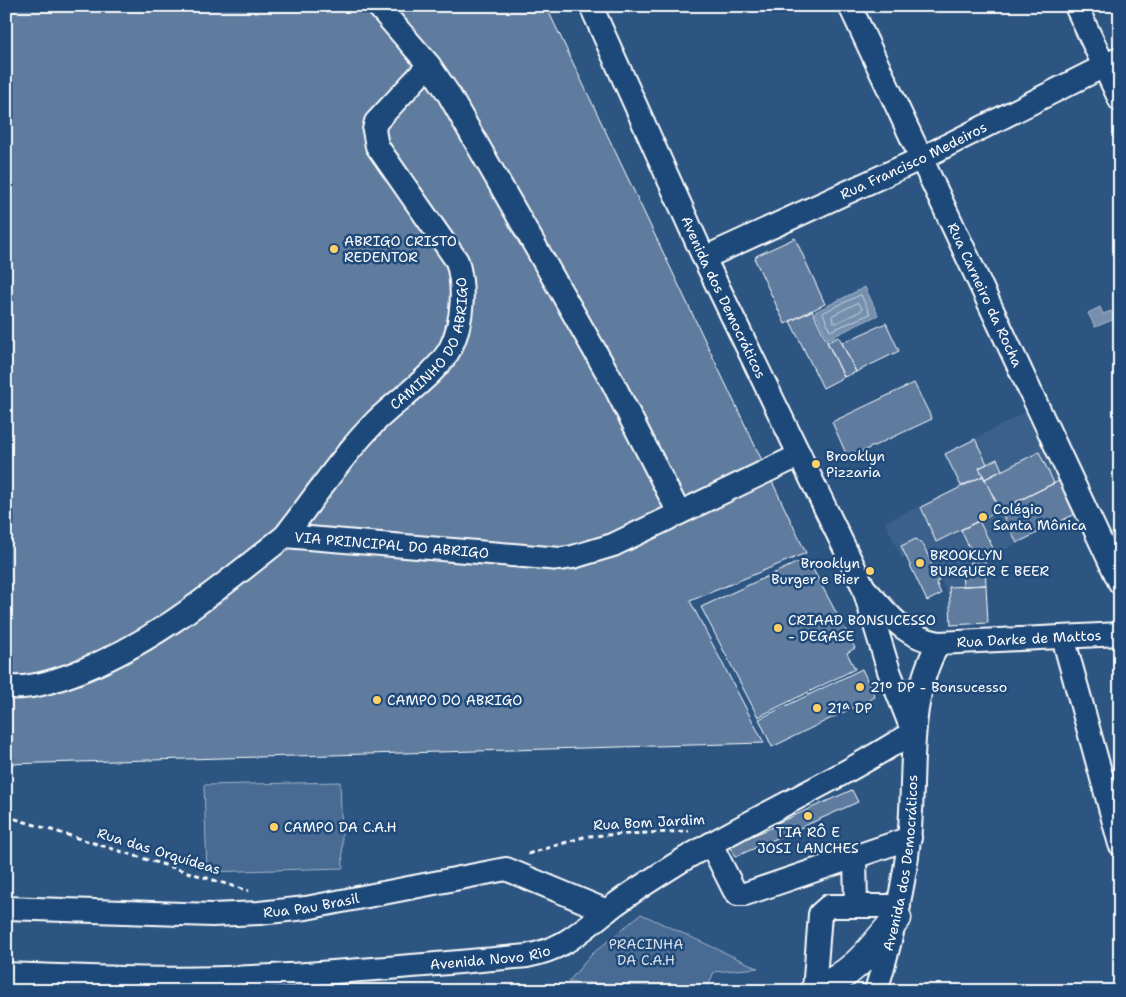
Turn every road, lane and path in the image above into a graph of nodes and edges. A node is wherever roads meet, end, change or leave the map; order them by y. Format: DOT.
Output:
graph roads {
  1 [pos="378,6"];
  2 [pos="592,6"];
  3 [pos="850,6"];
  4 [pos="1076,6"];
  5 [pos="1111,62"];
  6 [pos="429,65"];
  7 [pos="1120,100"];
  8 [pos="922,158"];
  9 [pos="704,258"];
  10 [pos="800,455"];
  11 [pos="678,513"];
  12 [pos="285,536"];
  13 [pos="1120,583"];
  14 [pos="863,586"];
  15 [pos="1120,634"];
  16 [pos="1063,637"];
  17 [pos="939,643"];
  18 [pos="6,687"];
  19 [pos="913,732"];
  20 [pos="6,816"];
  21 [pos="703,837"];
  22 [pos="910,838"];
  23 [pos="1120,844"];
  24 [pos="855,857"];
  25 [pos="506,869"];
  26 [pos="250,891"];
  27 [pos="856,906"];
  28 [pos="6,908"];
  29 [pos="607,911"];
  30 [pos="898,912"];
  31 [pos="6,974"];
  32 [pos="814,991"];
  33 [pos="876,991"];
  1 -- 6 [label="street"];
  2 -- 9 [label="street, Avenida dos Democráticos"];
  3 -- 8 [label="street, Rua Carneiro da Rocha"];
  4 -- 5 [label="street"];
  5 -- 7 [label="street"];
  5 -- 8 [label="street, Rua Francisco Medeiros"];
  6 -- 11 [label="street"];
  6 -- 12 [label="street, CAMINHO DO ABRIGO"];
  8 -- 9 [label="street, Rua Francisco Medeiros"];
  8 -- 13 [label="street, Rua Carneiro da Rocha"];
  9 -- 10 [label="street, Avenida dos Democráticos"];
  10 -- 11 [label="street, VIA PRINCIPAL DO ABRIGO"];
  10 -- 14 [label="street, Avenida dos Democráticos"];
  11 -- 12 [label="street, VIA PRINCIPAL DO ABRIGO"];
  12 -- 18 [label="street, VIA PRINCIPAL DO ABRIGO"];
  14 -- 17 [label="street, Avenida dos Democráticos"];
  14 -- 19 [label="street, Avenida dos Democráticos"];
  15 -- 16 [label="street, Rua Darke de Mattos"];
  16 -- 17 [label="street, Rua Darke de Mattos"];
  16 -- 23 [label="street"];
  17 -- 19 [label="street, Avenida dos Democráticos"];
  19 -- 21 [label="street, Avenida Novo Rio"];
  19 -- 22 [label="street, Avenida dos Democráticos"];
  20 -- 26 [label="path, Rua das Orquídeas"];
  21 -- 24 [label="street"];
  21 -- 25 [label="path, Rua Bom Jardim"];
  21 -- 29 [label="street, Avenida Novo Rio"];
  22 -- 24 [label="street"];
  22 -- 30 [label="street, Avenida dos Democráticos"];
  24 -- 27 [label="street"];
  25 -- 28 [label="street, Rua Pau Brasil"];
  25 -- 29 [label="street"];
  27 -- 30 [label="street"];
  27 -- 32 [label="street"];
  29 -- 31 [label="street, Avenida Novo Rio"];
  30 -- 32 [label="highway"];
  30 -- 33 [label="street, Avenida dos Democráticos"];
}
